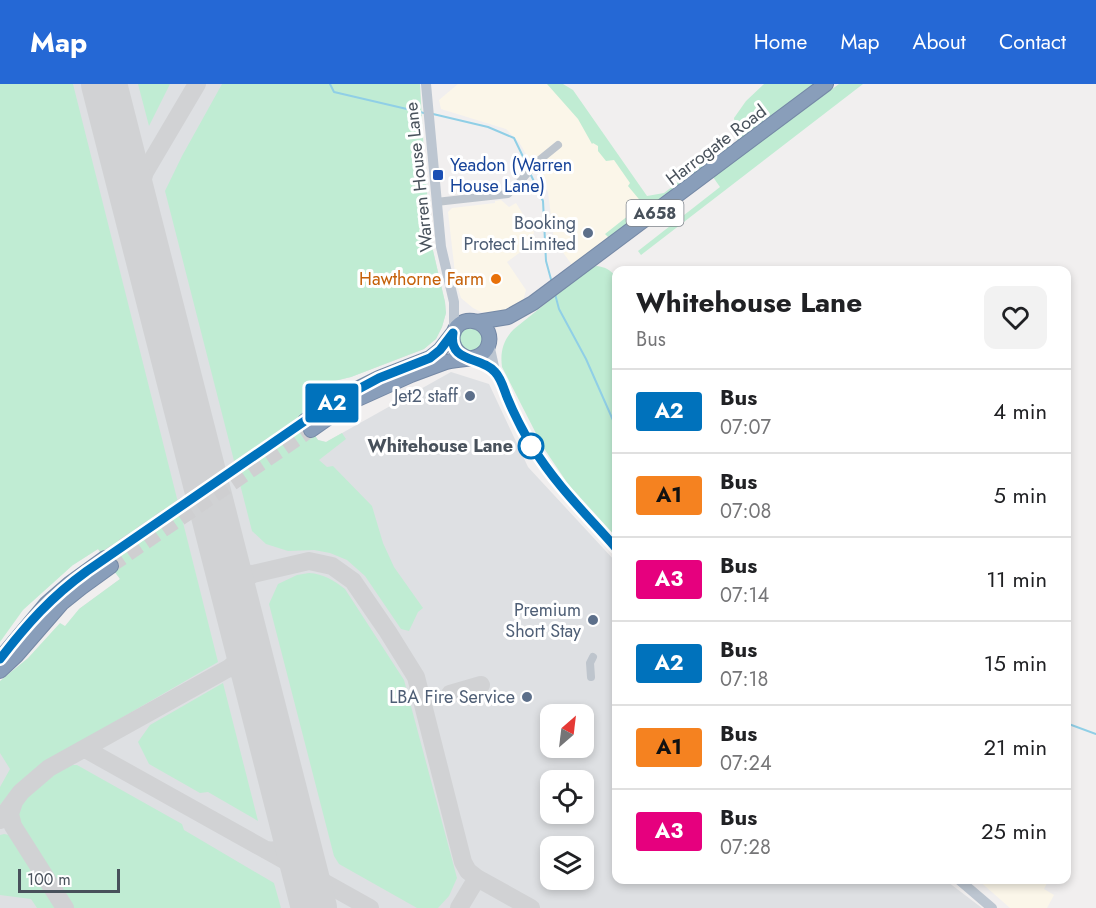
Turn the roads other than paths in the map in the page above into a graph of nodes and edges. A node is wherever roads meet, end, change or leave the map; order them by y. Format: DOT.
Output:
graph roads {
  1 [pos="426,84"];
  2 [pos="826,84"];
  3 [pos="558,146"];
  4 [pos="436,202"];
  5 [pos="454,302"];
  6 [pos="508,317"];
  7 [pos="476,321"];
  8 [pos="454,332"];
  9 [pos="489,342"];
  10 [pos="469,358"];
  11 [pos="495,371"];
  12 [pos="381,383"];
  13 [pos="308,426"];
  14 [pos="612,544"];
  15 [pos="593,657"];
  16 [pos="0,659"];
  17 [pos="0,671"];
  18 [pos="591,677"];
  19 [pos="964,884"];
  20 [pos="992,908"];
  1 -- 4 [label="street, Warren House Lane"];
  2 -- 6 [label="highway, Harrogate Road / A658"];
  3 -- 4 [label="street"];
  4 -- 5 [label="street, Warren House Lane"];
  5 -- 7 [label="street"];
  5 -- 8 [label="street, Warren House Lane"];
  6 -- 7 [label="highway, Harrogate Road / A658"];
  6 -- 9 [label="highway, Harrogate Road / A658"];
  7 -- 8 [label="highway"];
  7 -- 9 [label="highway"];
  8 -- 10 [label="highway"];
  8 -- 12 [label="highway"];
  9 -- 10 [label="highway"];
  9 -- 11 [label="street"];
  10 -- 11 [label="street"];
  10 -- 12 [label="highway"];
  11 -- 14 [label="street"];
  12 -- 13 [label="highway"];
  15 -- 18 [label="street"];
  16 -- 17 [label="highway"];
  19 -- 20 [label="street"];
}
